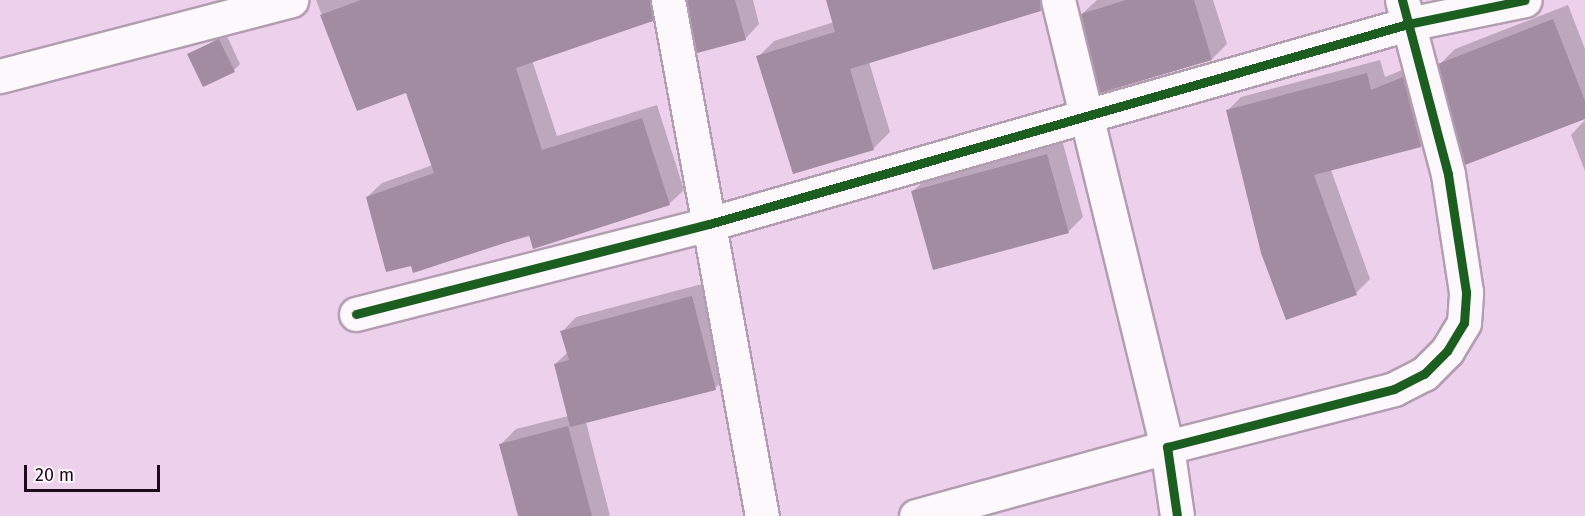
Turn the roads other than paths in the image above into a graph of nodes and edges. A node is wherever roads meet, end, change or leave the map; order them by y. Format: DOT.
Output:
graph roads {
  1 [pos="291,0"];
  2 [pos="668,0"];
  3 [pos="1058,0"];
  4 [pos="1525,0"];
  5 [pos="1405,12"];
  6 [pos="0,76"];
  7 [pos="1086,117"];
  8 [pos="709,224"];
  9 [pos="356,314"];
  10 [pos="1167,447"];
  11 [pos="762,516"];
  12 [pos="916,516"];
  13 [pos="1177,516"];
  1 -- 6 [label="street"];
  2 -- 8 [label="street"];
  3 -- 7 [label="street"];
  4 -- 5 [label="street"];
  5 -- 7 [label="street"];
  5 -- 10 [label="street"];
  7 -- 8 [label="street"];
  7 -- 10 [label="street"];
  8 -- 9 [label="street"];
  8 -- 11 [label="street"];
  10 -- 12 [label="street"];
  10 -- 13 [label="street"];
}
